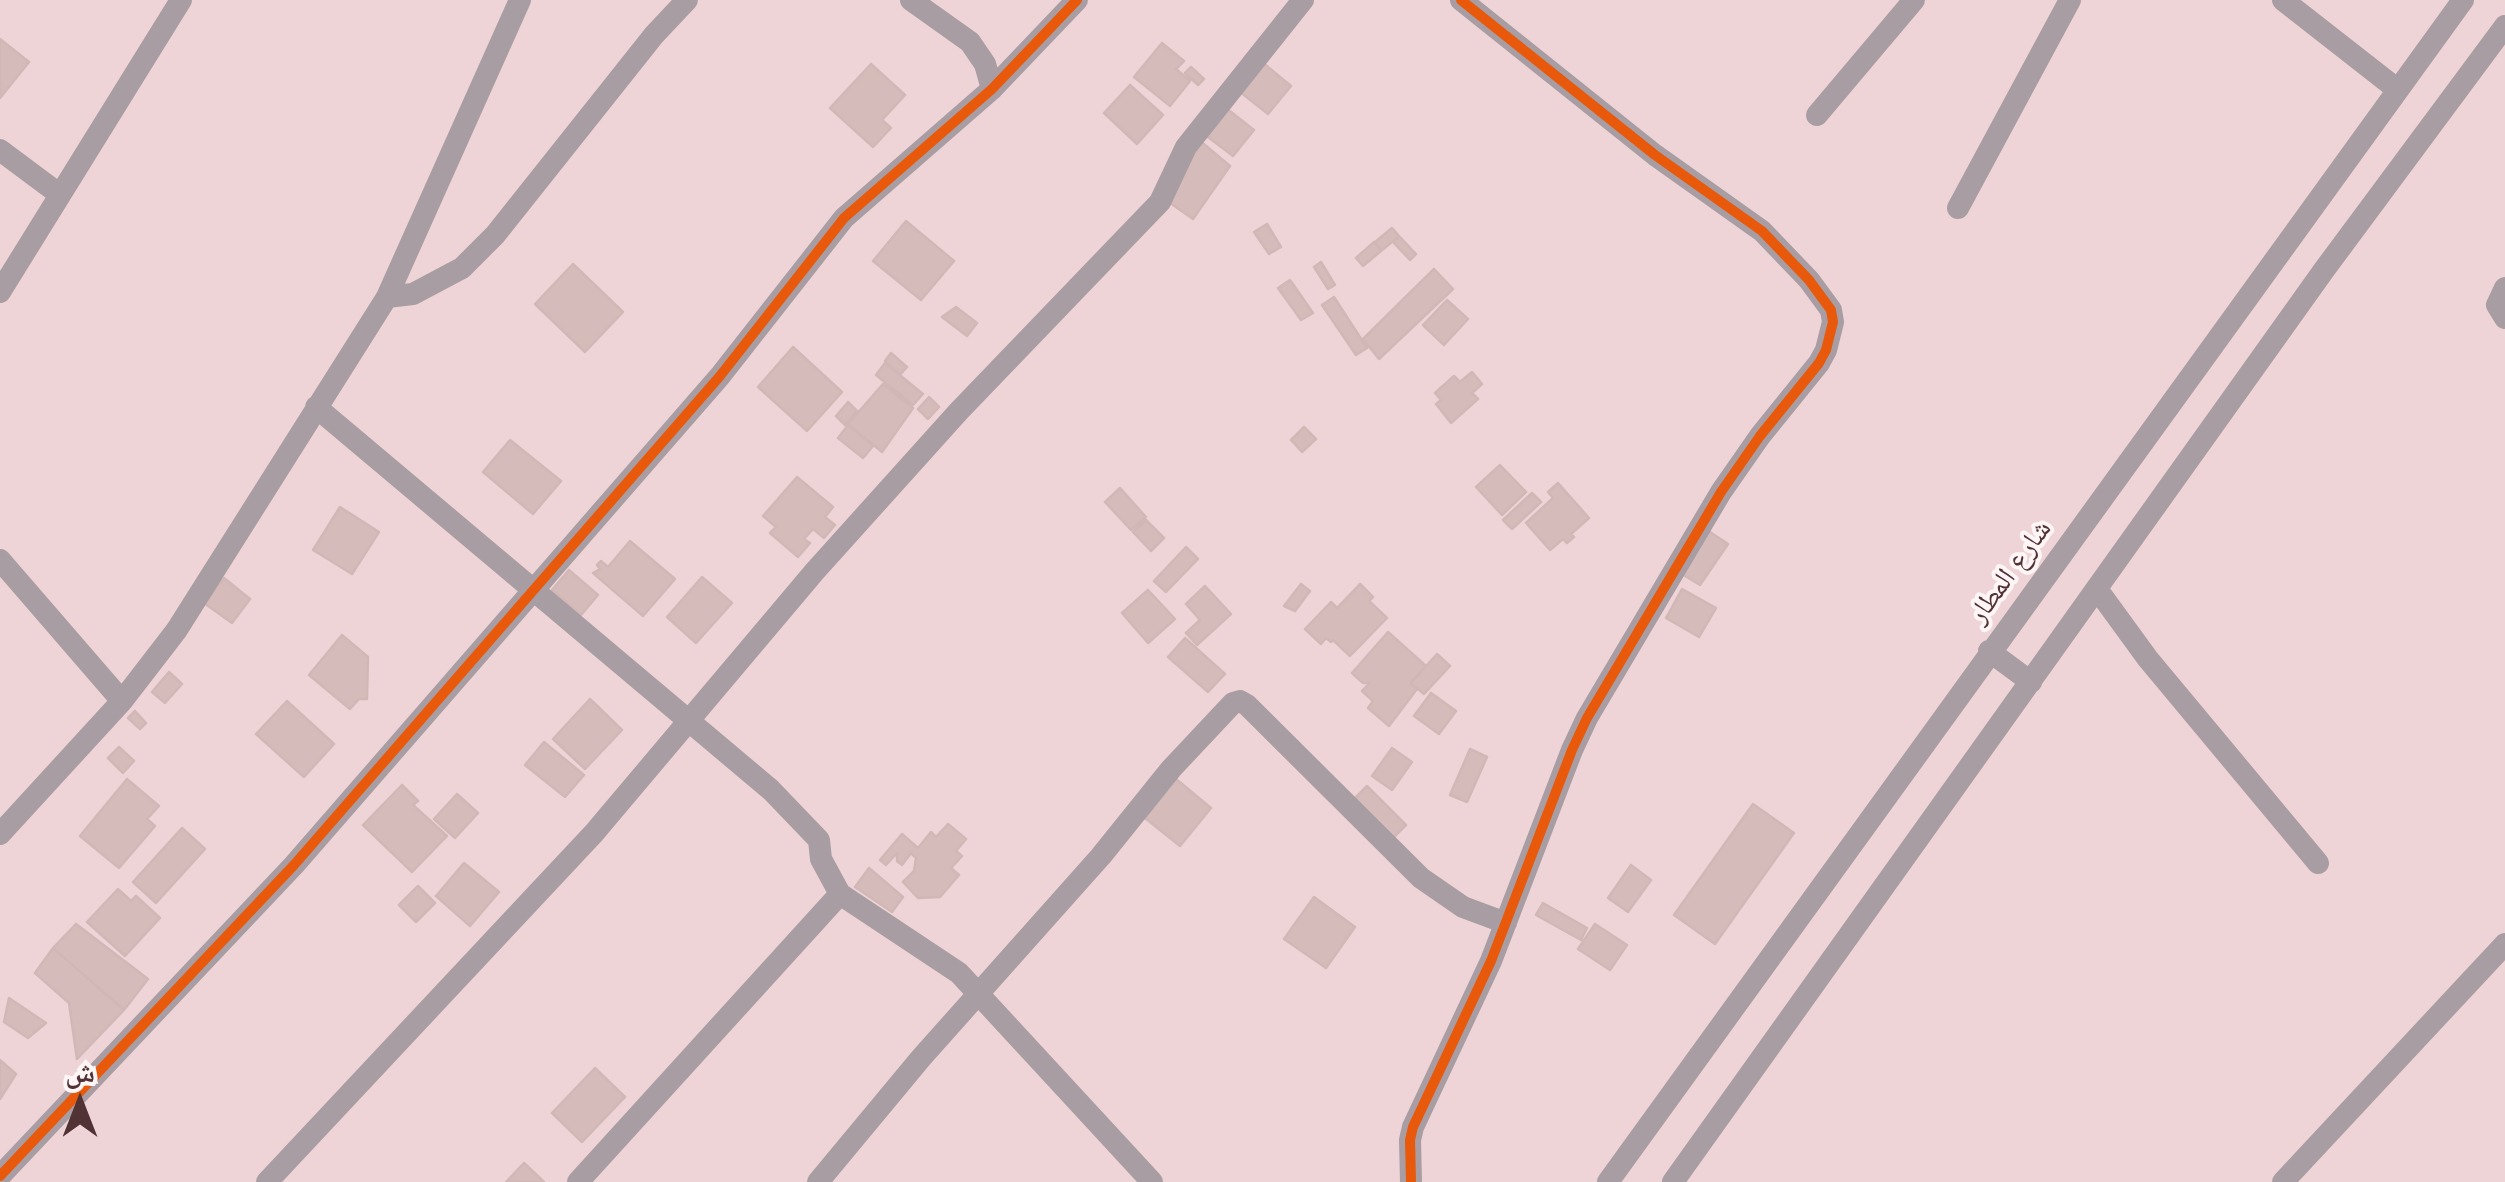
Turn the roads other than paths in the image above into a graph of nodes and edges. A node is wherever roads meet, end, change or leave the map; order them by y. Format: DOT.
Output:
graph roads {
  1 [pos="181,0"];
  2 [pos="520,0"];
  3 [pos="686,0"];
  4 [pos="912,0"];
  5 [pos="1077,0"];
  6 [pos="1303,0"];
  7 [pos="1461,0"];
  8 [pos="1914,0"];
  9 [pos="2070,0"];
  10 [pos="2284,0"];
  11 [pos="2463,0"];
  12 [pos="2505,26"];
  13 [pos="992,89"];
  14 [pos="2398,90"];
  15 [pos="1817,115"];
  16 [pos="0,150"];
  17 [pos="60,194"];
  18 [pos="1958,208"];
  19 [pos="2505,288"];
  20 [pos="0,292"];
  21 [pos="387,298"];
  22 [pos="2505,318"];
  23 [pos="316,407"];
  24 [pos="0,560"];
  25 [pos="2098,589"];
  26 [pos="532,590"];
  27 [pos="1989,651"];
  28 [pos="2031,682"];
  29 [pos="122,701"];
  30 [pos="687,720"];
  31 [pos="0,834"];
  32 [pos="2318,863"];
  33 [pos="840,894"];
  34 [pos="1506,923"];
  35 [pos="2505,944"];
  36 [pos="980,996"];
  37 [pos="0,1176"];
  38 [pos="267,1182"];
  39 [pos="578,1182"];
  40 [pos="818,1182"];
  41 [pos="1152,1182"];
  42 [pos="1412,1182"];
  43 [pos="1608,1182"];
  44 [pos="1673,1182"];
  45 [pos="2282,1182"];
  1 -- 17 [label="street"];
  2 -- 21 [label="street"];
  3 -- 21 [label="street"];
  4 -- 13 [label="street"];
  5 -- 13 [label="street"];
  6 -- 30 [label="street"];
  7 -- 34 [label="street"];
  8 -- 15 [label="street"];
  9 -- 18 [label="street"];
  10 -- 14 [label="street"];
  11 -- 14 [label="street, شارع المطار"];
  12 -- 25 [label="street"];
  13 -- 26 [label="street"];
  14 -- 27 [label="street, شارع المطار"];
  16 -- 17 [label="street"];
  17 -- 20 [label="street"];
  19 -- 22 [label="street"];
  21 -- 23 [label="street"];
  23 -- 26 [label="street"];
  23 -- 29 [label="street"];
  24 -- 29 [label="street"];
  25 -- 28 [label="street"];
  25 -- 32 [label="street"];
  26 -- 30 [label="street"];
  26 -- 37 [label="street"];
  27 -- 28 [label="street"];
  27 -- 43 [label="street, شارع المطار"];
  28 -- 44 [label="street"];
  29 -- 31 [label="street"];
  30 -- 33 [label="street"];
  30 -- 38 [label="street"];
  33 -- 36 [label="street"];
  33 -- 39 [label="street"];
  34 -- 36 [label="street"];
  34 -- 42 [label="street"];
  35 -- 45 [label="street"];
  36 -- 40 [label="street"];
  36 -- 41 [label="street"];
}
